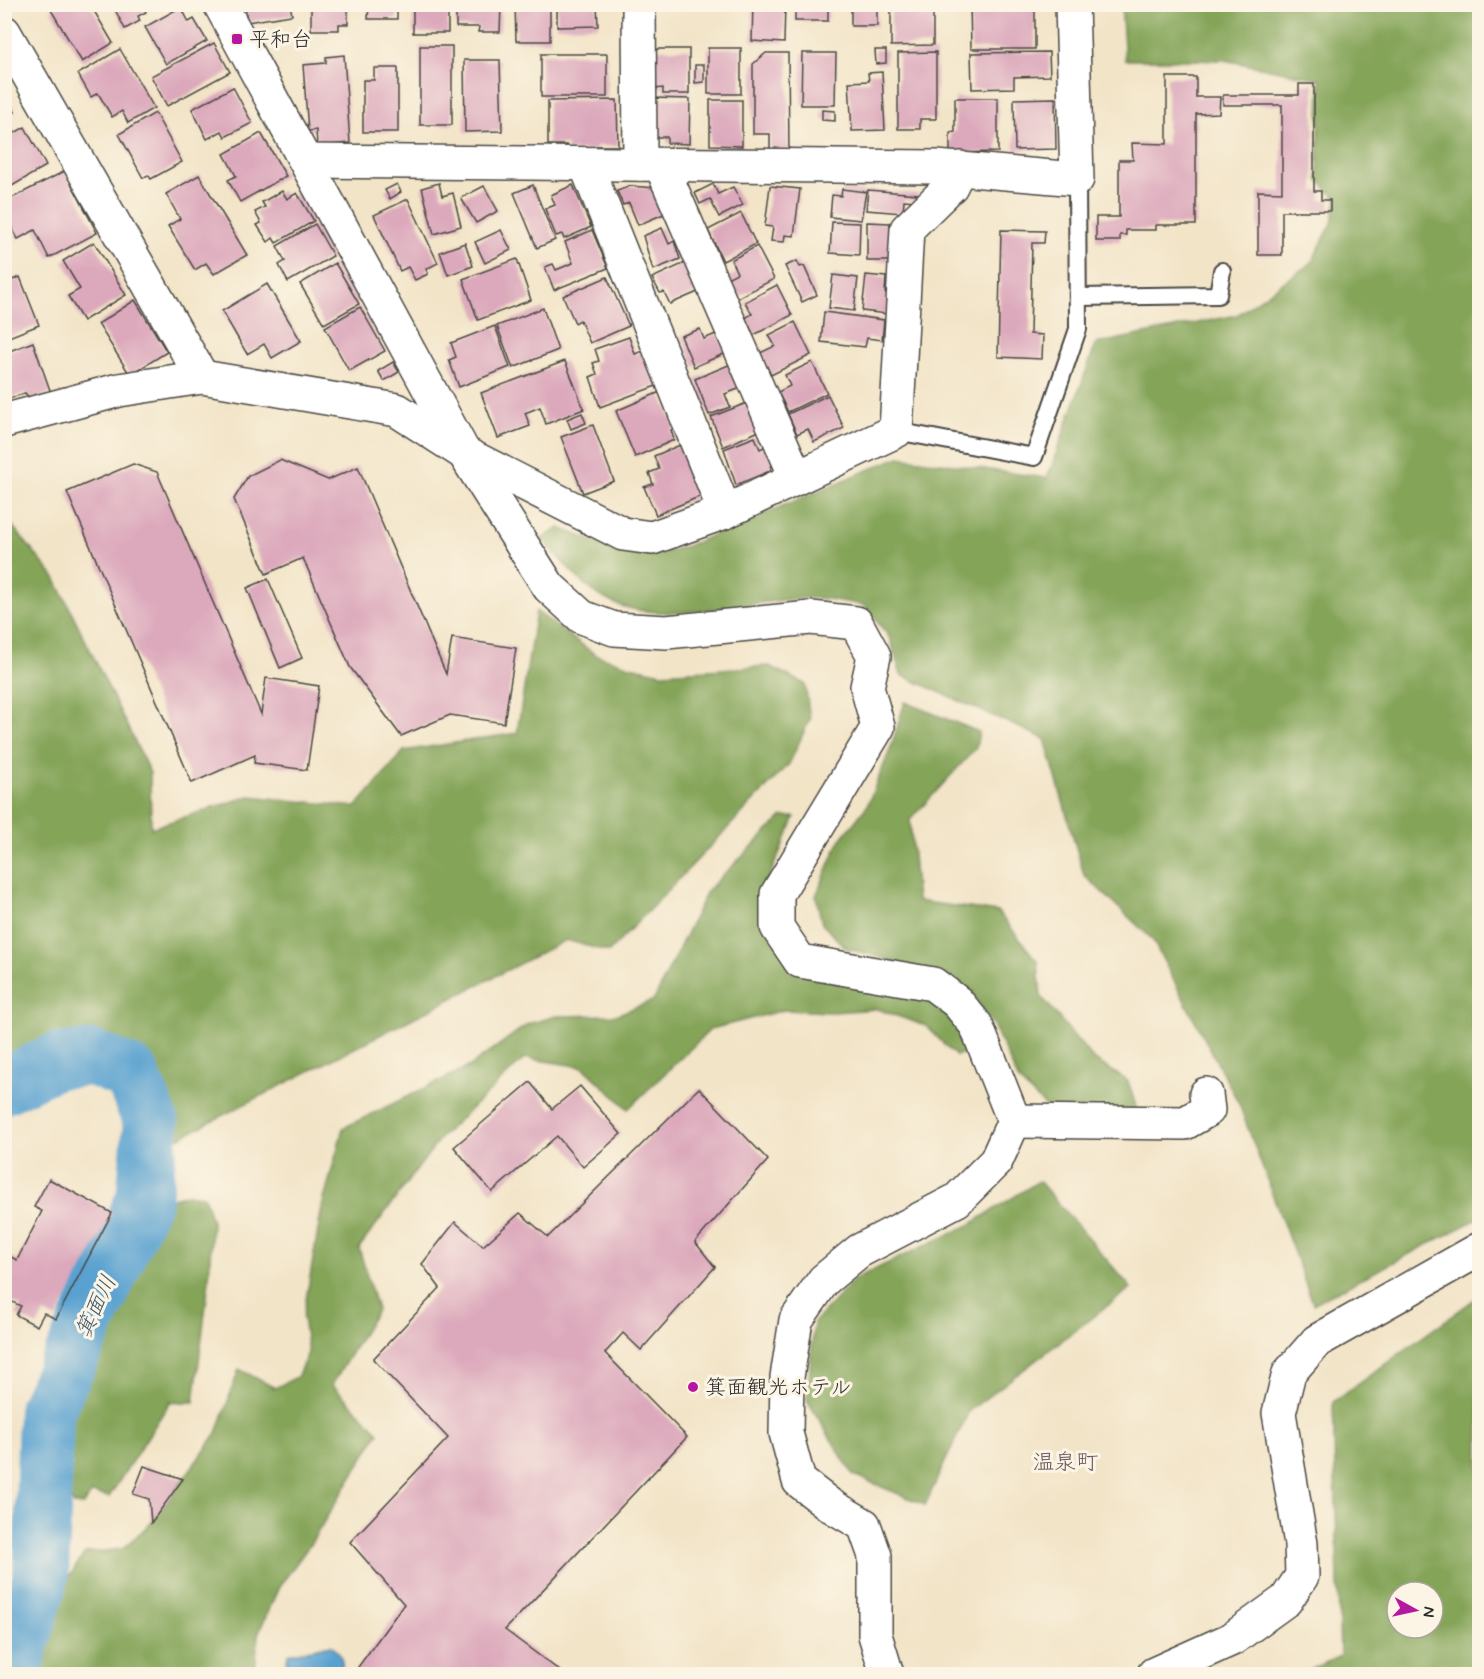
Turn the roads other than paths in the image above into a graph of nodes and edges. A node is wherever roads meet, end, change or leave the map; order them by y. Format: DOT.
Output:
graph roads {
  1 [pos="220,4"];
  2 [pos="639,4"];
  3 [pos="1072,4"];
  4 [pos="4,32"];
  5 [pos="307,161"];
  6 [pos="586,165"];
  7 [pos="650,165"];
  8 [pos="960,168"];
  9 [pos="1077,179"];
  10 [pos="1222,271"];
  11 [pos="1078,297"];
  12 [pos="202,377"];
  13 [pos="4,421"];
  14 [pos="896,431"];
  15 [pos="464,453"];
  16 [pos="796,477"];
  17 [pos="725,512"];
  18 [pos="1206,1094"];
  19 [pos="1014,1121"];
  20 [pos="1479,1249"];
  21 [pos="887,1674"];
  22 [pos="1154,1674"];
  1 -- 5 [label="street"];
  2 -- 7 [label="street"];
  3 -- 9 [label="street"];
  4 -- 12 [label="street"];
  5 -- 6 [label="street"];
  5 -- 15 [label="street"];
  6 -- 7 [label="street"];
  6 -- 17 [label="street"];
  7 -- 8 [label="street"];
  7 -- 16 [label="street"];
  8 -- 9 [label="street"];
  8 -- 14 [label="street"];
  9 -- 11 [label="lane"];
  10 -- 11 [label="lane"];
  11 -- 14 [label="lane"];
  12 -- 13 [label="street"];
  12 -- 15 [label="street"];
  14 -- 16 [label="street"];
  15 -- 17 [label="street"];
  15 -- 19 [label="street"];
  16 -- 17 [label="street"];
  18 -- 19 [label="street"];
  19 -- 21 [label="street"];
  20 -- 22 [label="street"];
}
